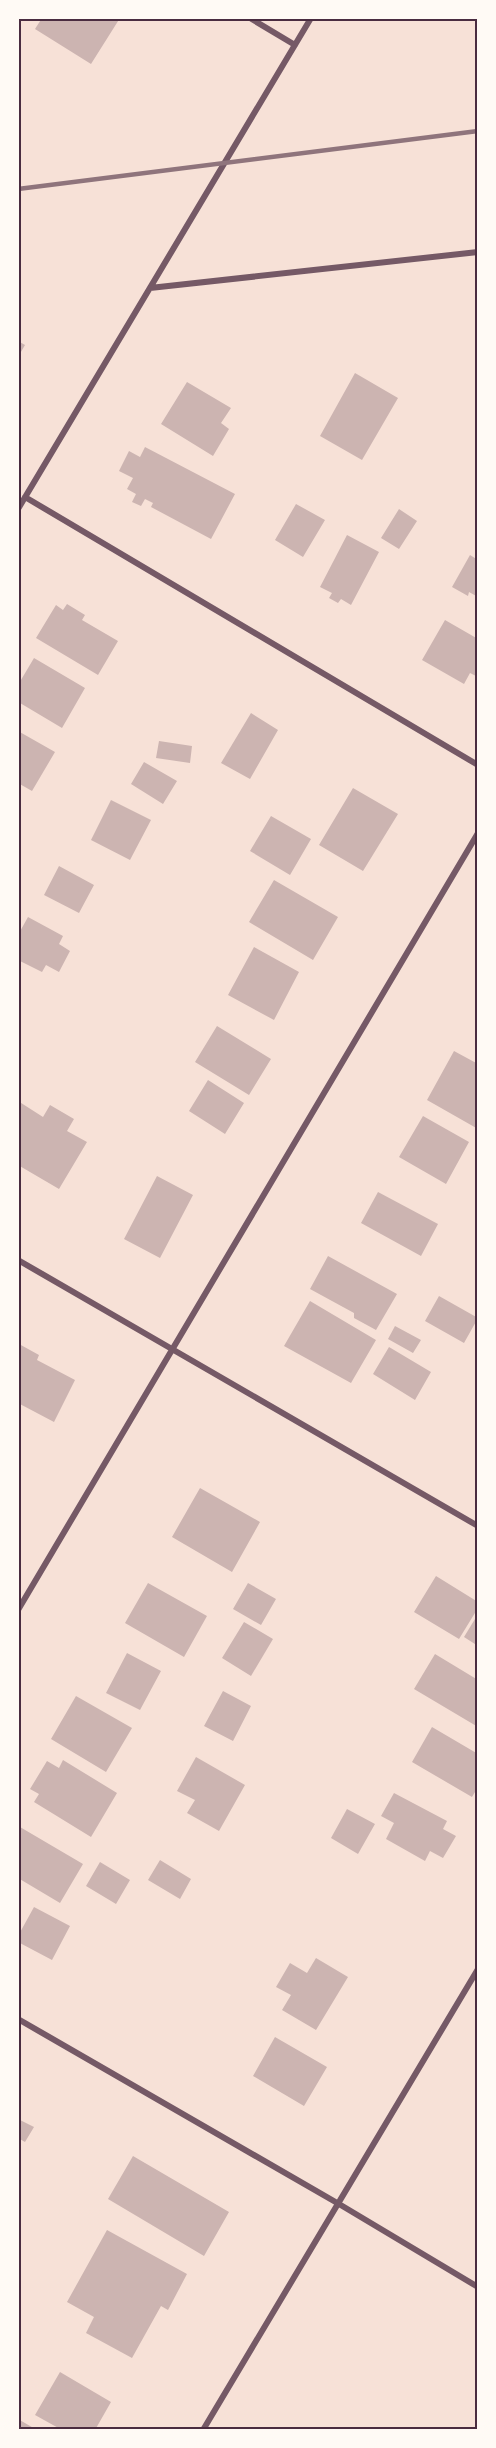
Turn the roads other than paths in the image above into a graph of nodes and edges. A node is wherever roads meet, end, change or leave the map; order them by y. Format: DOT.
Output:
graph roads {
  1 [pos="250,18"];
  2 [pos="311,18"];
  3 [pos="295,45"];
  4 [pos="478,252"];
  5 [pos="150,288"];
  6 [pos="25,497"];
  7 [pos="18,509"];
  8 [pos="478,765"];
  9 [pos="478,833"];
  10 [pos="18,1260"];
  11 [pos="172,1349"];
  12 [pos="478,1526"];
  13 [pos="18,1610"];
  14 [pos="478,1969"];
  15 [pos="18,2019"];
  16 [pos="339,2204"];
  17 [pos="478,2288"];
  18 [pos="203,2430"];
  1 -- 3 [label="street"];
  2 -- 3 [label="street"];
  3 -- 5 [label="street"];
  4 -- 5 [label="street"];
  5 -- 6 [label="street"];
  6 -- 7 [label="street"];
  6 -- 8 [label="street"];
  9 -- 11 [label="street"];
  10 -- 11 [label="street"];
  11 -- 12 [label="street"];
  11 -- 13 [label="street"];
  14 -- 16 [label="street"];
  15 -- 16 [label="street"];
  16 -- 17 [label="street"];
  16 -- 18 [label="street"];
}
